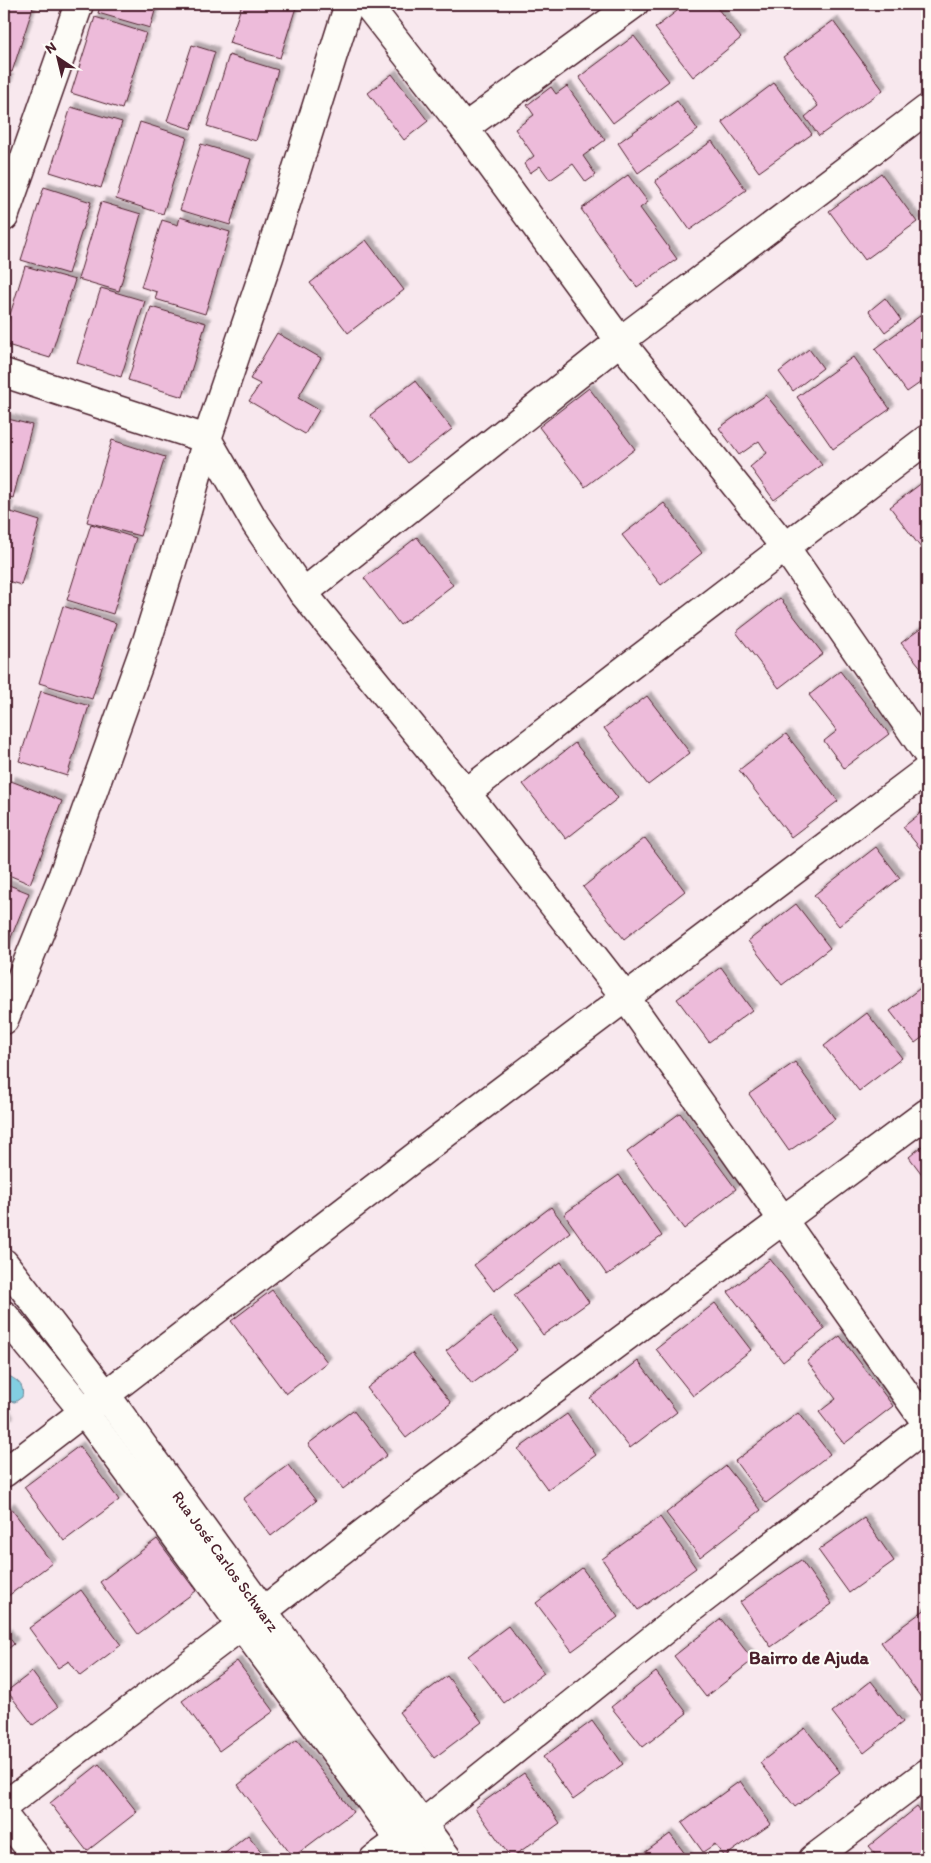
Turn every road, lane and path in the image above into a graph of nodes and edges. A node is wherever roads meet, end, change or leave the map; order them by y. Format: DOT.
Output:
graph roads {
  1 [pos="78,4"];
  2 [pos="349,4"];
  3 [pos="367,4"];
  4 [pos="634,4"];
  5 [pos="927,109"];
  6 [pos="464,128"];
  7 [pos="4,217"];
  8 [pos="620,341"];
  9 [pos="4,373"];
  10 [pos="207,439"];
  11 [pos="927,440"];
  12 [pos="785,546"];
  13 [pos="304,593"];
  14 [pos="927,753"];
  15 [pos="927,770"];
  16 [pos="466,793"];
  17 [pos="626,998"];
  18 [pos="4,1020"];
  19 [pos="927,1112"];
  20 [pos="784,1220"];
  21 [pos="4,1263"];
  22 [pos="4,1315"];
  23 [pos="106,1395"];
  24 [pos="84,1412"];
  25 [pos="927,1425"];
  26 [pos="4,1473"];
  27 [pos="252,1619"];
  28 [pos="927,1774"];
  29 [pos="4,1806"];
  30 [pos="4,1816"];
  31 [pos="412,1841"];
  32 [pos="38,1859"];
  33 [pos="374,1859"];
  34 [pos="448,1859"];
  35 [pos="813,1859"];
  1 -- 7 [label="street"];
  2 -- 10 [label="street"];
  3 -- 6 [label="street"];
  4 -- 6 [label="street"];
  5 -- 8 [label="street"];
  6 -- 8 [label="street"];
  8 -- 12 [label="street"];
  8 -- 13 [label="street"];
  9 -- 10 [label="street"];
  10 -- 13 [label="street"];
  10 -- 18 [label="street"];
  11 -- 12 [label="street"];
  12 -- 14 [label="street"];
  12 -- 16 [label="street"];
  13 -- 16 [label="street"];
  15 -- 17 [label="street"];
  16 -- 17 [label="street"];
  17 -- 20 [label="street"];
  17 -- 23 [label="street"];
  19 -- 20 [label="street"];
  20 -- 25 [label="street"];
  20 -- 27 [label="street"];
  21 -- 23 [label="street, Rua José Carlos Schwarz"];
  22 -- 24 [label="street, Rua José Carlos Schwarz"];
  23 -- 24 [label="street"];
  23 -- 27 [label="street, Rua José Carlos Schwarz"];
  24 -- 26 [label="street"];
  24 -- 27 [label="street, Rua José Carlos Schwarz"];
  25 -- 31 [label="street"];
  27 -- 29 [label="street"];
  27 -- 31 [label="street, Rua José Carlos Schwarz"];
  28 -- 35 [label="street"];
  30 -- 32 [label="street"];
  31 -- 33 [label="street"];
  31 -- 34 [label="street, Rua José Carlos Schwarz"];
}
